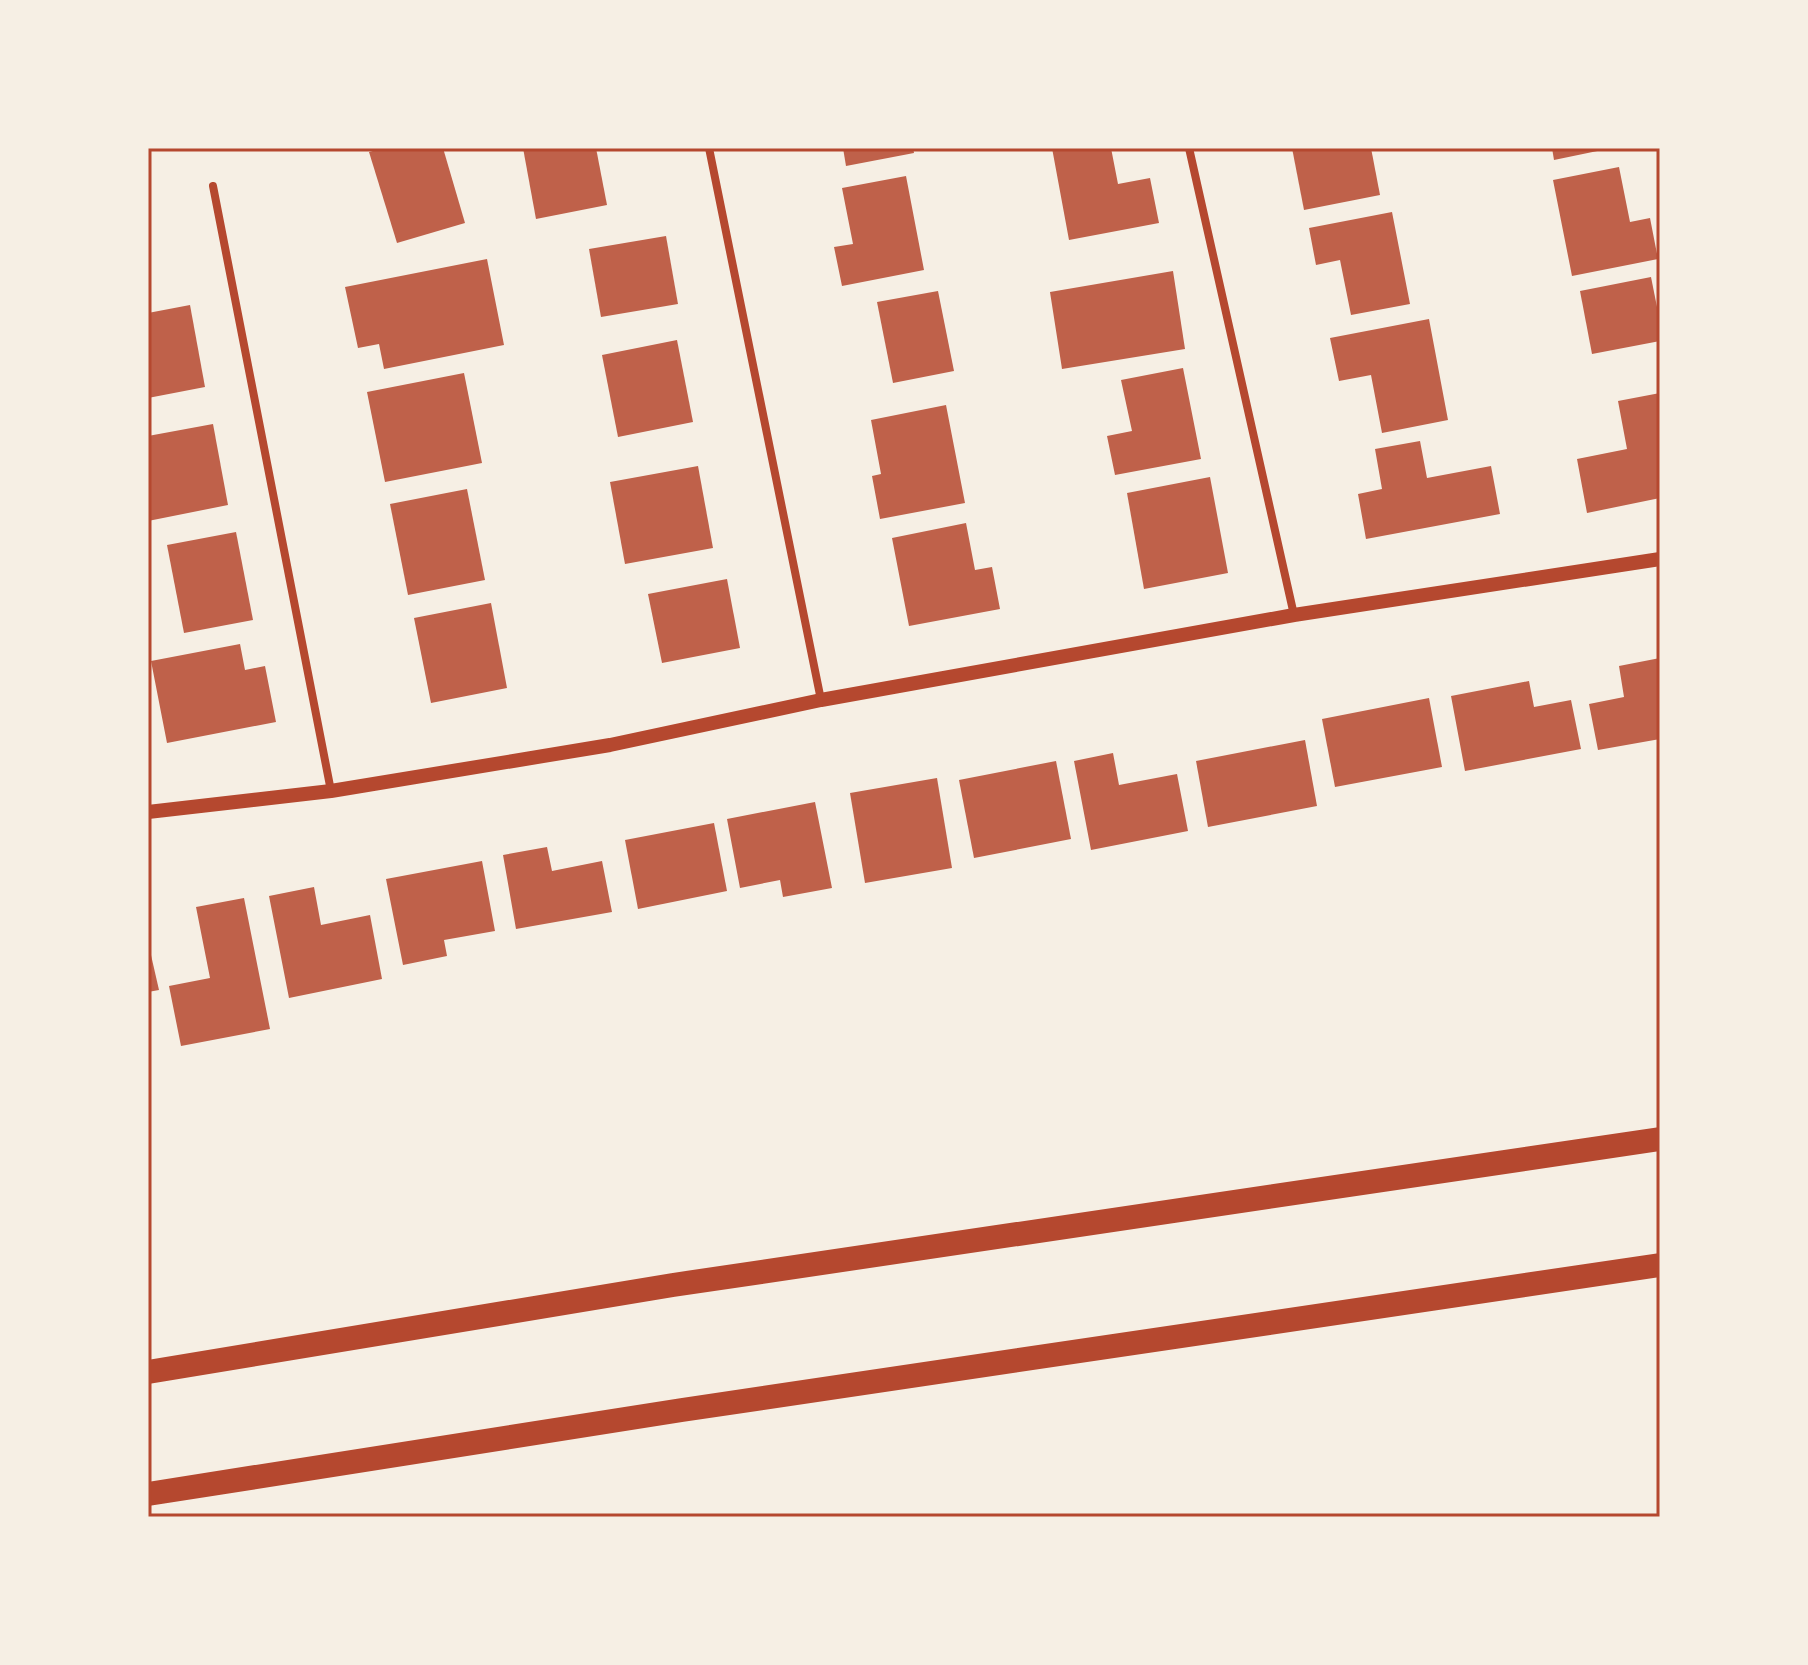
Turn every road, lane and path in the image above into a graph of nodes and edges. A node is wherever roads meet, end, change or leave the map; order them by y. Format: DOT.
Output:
graph roads {
  1 [pos="709,148"];
  2 [pos="1189,148"];
  3 [pos="213,186"];
  4 [pos="1660,559"];
  5 [pos="1294,615"];
  6 [pos="821,700"];
  7 [pos="331,791"];
  8 [pos="148,812"];
  9 [pos="1660,1139"];
  10 [pos="1660,1265"];
  11 [pos="148,1372"];
  12 [pos="148,1494"];
  1 -- 6 [label="street"];
  2 -- 5 [label="street"];
  3 -- 7 [label="street"];
  4 -- 5 [label="street"];
  5 -- 6 [label="street"];
  6 -- 7 [label="street"];
  7 -- 8 [label="street"];
  9 -- 11 [label="highway"];
  10 -- 12 [label="highway"];
}
